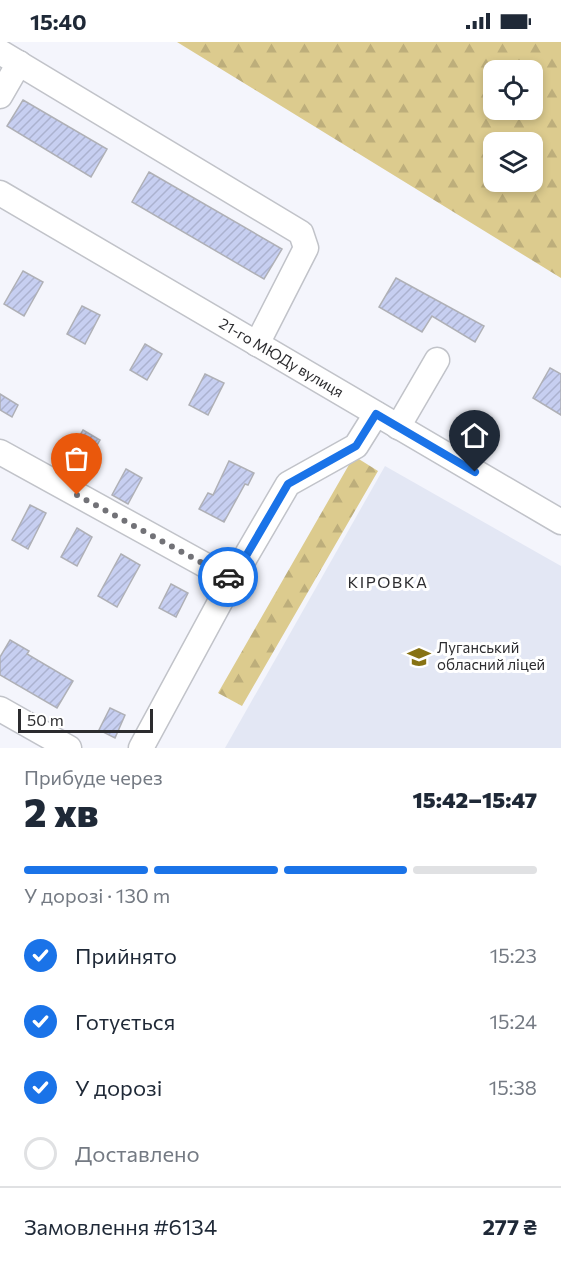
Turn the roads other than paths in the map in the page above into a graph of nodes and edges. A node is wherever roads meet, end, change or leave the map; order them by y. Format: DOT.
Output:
graph roads {
  1 [pos="10,58"];
  2 [pos="0,96"];
  3 [pos="0,193"];
  4 [pos="257,344"];
  5 [pos="437,360"];
  6 [pos="376,414"];
  7 [pos="398,427"];
  8 [pos="0,452"];
  9 [pos="558,514"];
  10 [pos="232,580"];
  11 [pos="0,709"];
  12 [pos="69,748"];
  13 [pos="141,748"];
  1 -- 2 [label="street"];
  1 -- 4 [label="street"];
  3 -- 4 [label="street, 21-го МЮДу вулиця"];
  4 -- 6 [label="street, 21-го МЮДу вулиця"];
  5 -- 7 [label="street"];
  6 -- 7 [label="street, 21-го МЮДу вулиця"];
  6 -- 10 [label="street"];
  7 -- 9 [label="street, 21-го МЮДу вулиця"];
  8 -- 10 [label="street"];
  10 -- 13 [label="street"];
  11 -- 12 [label="street"];
}
